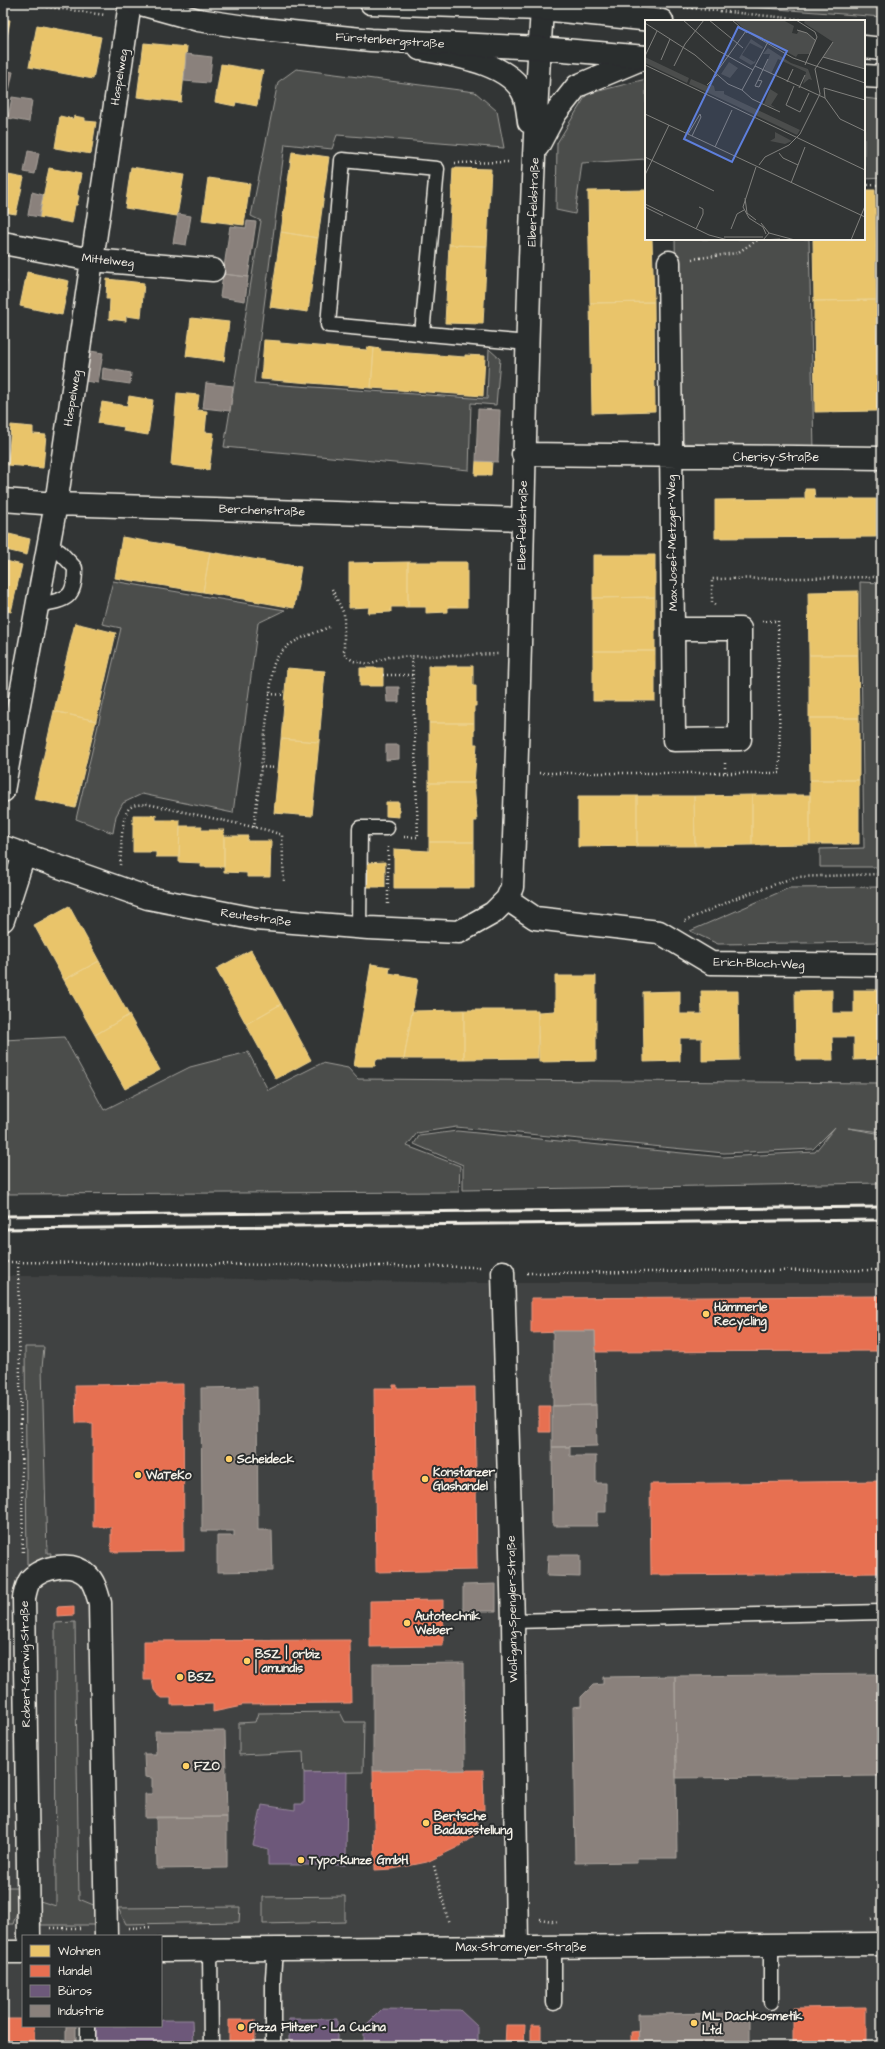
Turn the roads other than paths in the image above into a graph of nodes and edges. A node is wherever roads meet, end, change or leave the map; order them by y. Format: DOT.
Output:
graph roads {
  1 [pos="371,3"];
  2 [pos="132,8"];
  3 [pos="542,9"];
  4 [pos="652,20"];
  5 [pos="371,40"];
  6 [pos="865,47"];
  7 [pos="540,48"];
  8 [pos="882,49"];
  9 [pos="645,57"];
  10 [pos="645,57"];
  11 [pos="865,76"];
  12 [pos="882,77"];
  13 [pos="535,151"];
  14 [pos="3,243"];
  15 [pos="92,260"];
  16 [pos="669,262"];
  17 [pos="213,270"];
  18 [pos="422,334"];
  19 [pos="528,343"];
  20 [pos="523,454"];
  21 [pos="671,457"];
  22 [pos="882,458"];
  23 [pos="3,500"];
  24 [pos="56,504"];
  25 [pos="522,519"];
  26 [pos="48,544"];
  27 [pos="37,605"];
  28 [pos="673,629"];
  29 [pos="3,791"];
  30 [pos="387,828"];
  31 [pos="3,847"];
  32 [pos="24,855"];
  33 [pos="507,899"];
  34 [pos="3,920"];
  35 [pos="359,927"];
  36 [pos="882,965"];
  37 [pos="504,1272"];
  38 [pos="882,1612"];
  39 [pos="513,1621"];
  40 [pos="29,1935"];
  41 [pos="106,1935"];
  42 [pos="882,1944"];
  43 [pos="770,1945"];
  44 [pos="517,1947"];
  45 [pos="554,1947"];
  46 [pos="162,1950"];
  47 [pos="210,1950"];
  48 [pos="275,1950"];
  49 [pos="3,1952"];
  50 [pos="22,1952"];
  51 [pos="554,2002"];
  52 [pos="772,2002"];
  53 [pos="88,2027"];
  54 [pos="88,2046"];
  55 [pos="211,2046"];
  56 [pos="273,2046"];
  1 -- 3 [label="street"];
  2 -- 5 [label="street, Fürstenbergstraße"];
  2 -- 15 [label="street, Haspelweg"];
  3 -- 4 [label="street"];
  3 -- 7 [label="street, Elberfeldstraße"];
  5 -- 7 [label="street, Fürstenbergstraße"];
  5 -- 13 [label="street, Elberfeldstraße"];
  6 -- 8 [label="street"];
  7 -- 9 [label="street, Fürstenbergstraße"];
  7 -- 13 [label="street, Elberfeldstraße"];
  10 -- 13 [label="street, Elberfeldstraße"];
  11 -- 12 [label="street"];
  13 -- 19 [label="street, Elberfeldstraße"];
  14 -- 15 [label="street, Mittelweg"];
  15 -- 17 [label="street, Mittelweg"];
  15 -- 24 [label="street, Haspelweg"];
  16 -- 21 [label="street"];
  18 -- 18 [label="lane"];
  18 -- 19 [label="lane"];
  19 -- 20 [label="street, Elberfeldstraße"];
  20 -- 21 [label="street, Cherisy-Straße"];
  20 -- 25 [label="street, Elberfeldstraße"];
  21 -- 22 [label="street, Cherisy-Straße"];
  21 -- 28 [label="street, Max-Josef-Metzger-Weg"];
  23 -- 24 [label="street, Berchenstraße"];
  24 -- 25 [label="street, Berchenstraße"];
  24 -- 26 [label="street, Haspelweg"];
  25 -- 33 [label="street, Elberfeldstraße"];
  26 -- 27 [label="street, Haspelweg"];
  26 -- 27 [label="lane"];
  27 -- 29 [label="street, Haspelweg"];
  28 -- 28 [label="street, Max-Josef-Metzger-Weg"];
  30 -- 35 [label="lane"];
  31 -- 32 [label="street, Reutestraße"];
  32 -- 34 [label="street"];
  32 -- 35 [label="street, Reutestraße"];
  33 -- 35 [label="street, Reutestraße"];
  33 -- 36 [label="street, Erich-Bloch-Weg"];
  37 -- 39 [label="street, Wolfgang-Spengler-Straße"];
  38 -- 39 [label="lane"];
  39 -- 44 [label="street, Wolfgang-Spengler-Straße"];
  40 -- 41 [label="street, Robert-Gerwig-Straße"];
  42 -- 43 [label="street, Max-Stromeyer-Straße"];
  43 -- 45 [label="street, Max-Stromeyer-Straße"];
  43 -- 52 [label="lane"];
  44 -- 45 [label="street, Max-Stromeyer-Straße"];
  44 -- 48 [label="street, Max-Stromeyer-Straße"];
  45 -- 51 [label="lane"];
  46 -- 47 [label="street, Max-Stromeyer-Straße"];
  47 -- 48 [label="street, Max-Stromeyer-Straße"];
  47 -- 55 [label="lane"];
  48 -- 56 [label="lane"];
  49 -- 50 [label="street"];
  53 -- 54 [label="lane"];
}
